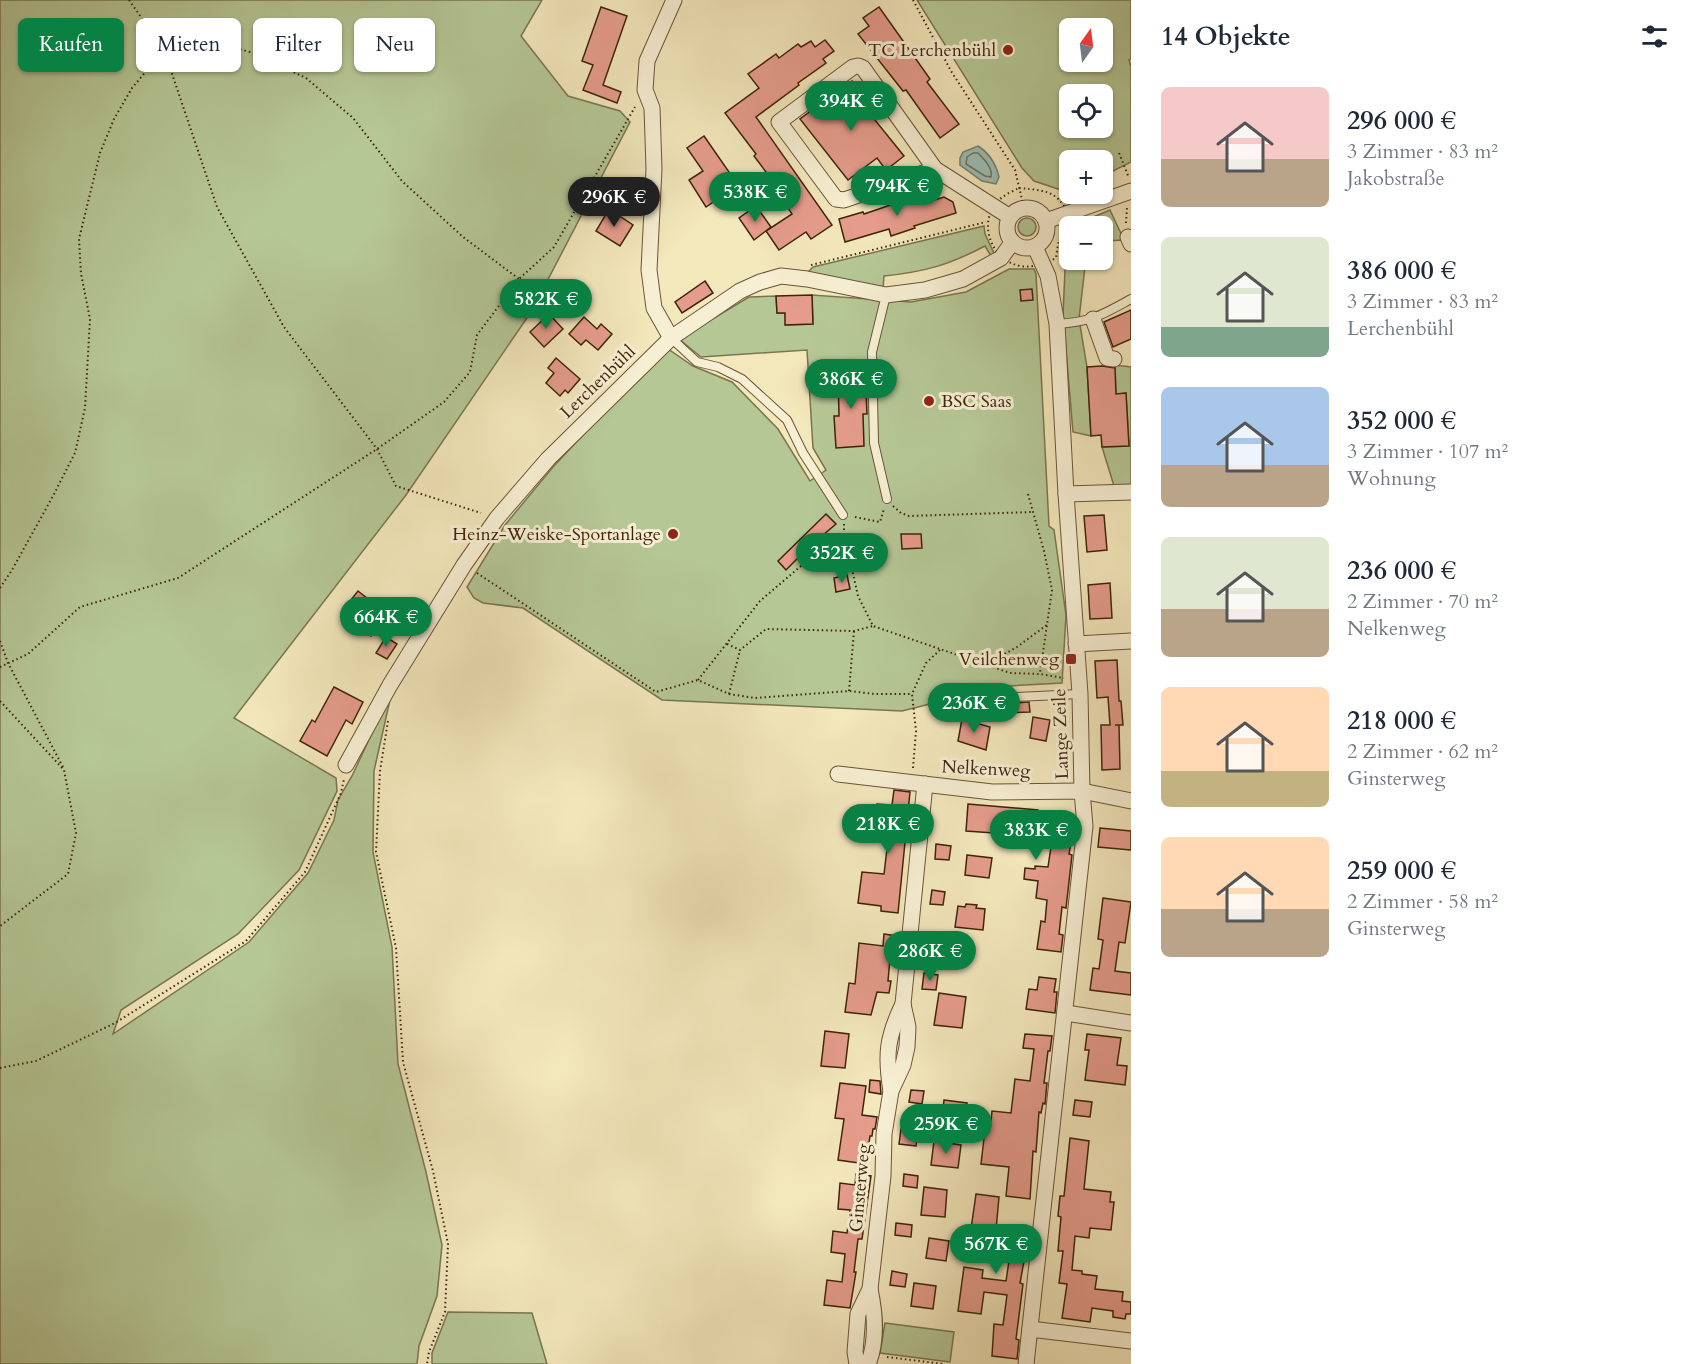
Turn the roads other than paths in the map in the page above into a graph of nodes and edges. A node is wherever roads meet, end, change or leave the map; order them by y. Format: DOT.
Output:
graph roads {
  1 [pos="674,0"];
  2 [pos="935,169"];
  3 [pos="1130,191"];
  4 [pos="1010,217"];
  5 [pos="1046,221"];
  6 [pos="1012,243"];
  7 [pos="1035,247"];
  8 [pos="886,295"];
  9 [pos="1131,299"];
  10 [pos="1093,319"];
  11 [pos="1057,324"];
  12 [pos="671,338"];
  13 [pos="1113,360"];
  14 [pos="1131,492"];
  15 [pos="1065,494"];
  16 [pos="887,499"];
  17 [pos="843,515"];
  18 [pos="1131,641"];
  19 [pos="1076,644"];
  20 [pos="1080,687"];
  21 [pos="985,714"];
  22 [pos="346,765"];
  23 [pos="838,774"];
  24 [pos="918,784"];
  25 [pos="1082,791"];
  26 [pos="1131,801"];
  27 [pos="1066,1013"];
  28 [pos="1131,1023"];
  29 [pos="870,1289"];
  30 [pos="1030,1329"];
  31 [pos="1131,1341"];
  32 [pos="870,1359"];
  33 [pos="857,1364"];
  34 [pos="1026,1364"];
  1 -- 12 [label="street"];
  2 -- 2 [label="street"];
  2 -- 4 [label="street"];
  3 -- 5 [label="street"];
  4 -- 5 [label="street"];
  4 -- 6 [label="street"];
  5 -- 7 [label="street"];
  6 -- 7 [label="street"];
  6 -- 8 [label="street, Lerchenbühl"];
  7 -- 11 [label="street, Lange Zeile"];
  8 -- 12 [label="street, Lerchenbühl"];
  8 -- 16 [label="lane"];
  9 -- 10 [label="lane"];
  10 -- 11 [label="lane"];
  10 -- 13 [label="street"];
  11 -- 15 [label="street, Lange Zeile"];
  12 -- 17 [label="lane"];
  12 -- 22 [label="street, Lerchenbühl"];
  14 -- 15 [label="street"];
  15 -- 19 [label="street, Lange Zeile"];
  18 -- 19 [label="street"];
  19 -- 20 [label="street, Lange Zeile"];
  20 -- 21 [label="lane"];
  20 -- 25 [label="street, Lange Zeile"];
  23 -- 24 [label="street, Nelkenweg"];
  24 -- 25 [label="street, Nelkenweg"];
  24 -- 29 [label="street, Ginsterweg"];
  25 -- 26 [label="street, Nelkenweg"];
  25 -- 27 [label="street, Lange Zeile"];
  27 -- 28 [label="street"];
  27 -- 30 [label="street, Lange Zeile"];
  29 -- 32 [label="street, Ginsterweg"];
  29 -- 33 [label="street, Ginsterweg"];
  30 -- 31 [label="street"];
  30 -- 34 [label="street, Lange Zeile"];
}
